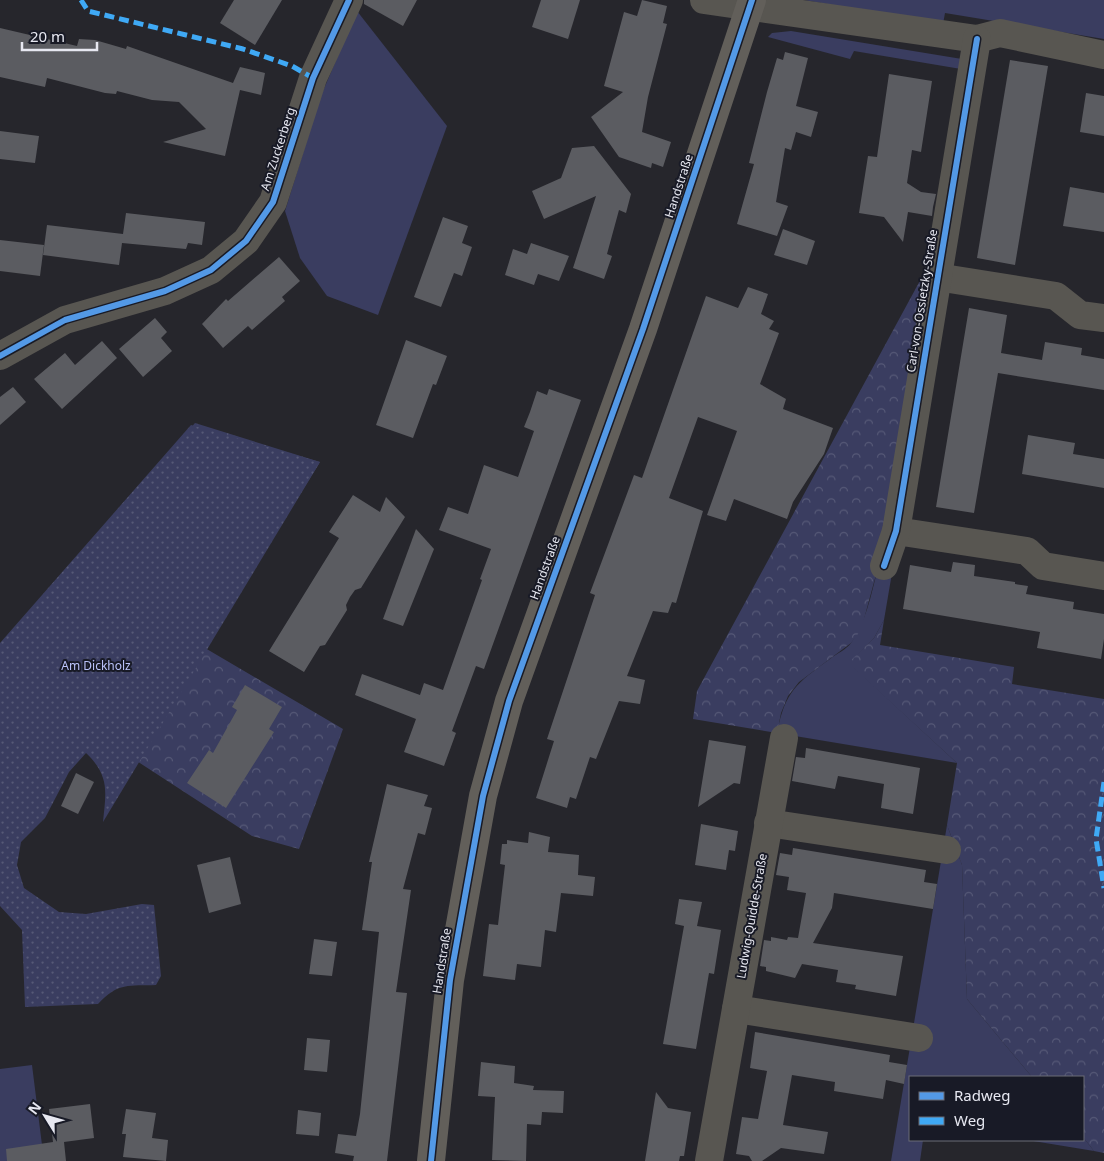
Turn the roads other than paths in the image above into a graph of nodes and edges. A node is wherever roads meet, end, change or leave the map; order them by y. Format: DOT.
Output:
graph roads {
  1 [pos="349,0"];
  2 [pos="704,0"];
  3 [pos="751,4"];
  4 [pos="976,39"];
  5 [pos="1104,55"];
  6 [pos="938,277"];
  7 [pos="1104,318"];
  8 [pos="0,356"];
  9 [pos="896,531"];
  10 [pos="884,566"];
  11 [pos="1104,576"];
  12 [pos="784,738"];
  13 [pos="768,824"];
  14 [pos="947,850"];
  15 [pos="736,1009"];
  16 [pos="919,1038"];
  17 [pos="430,1161"];
  18 [pos="709,1161"];
  1 -- 8 [label="street, Am Zuckerberg"];
  2 -- 3 [label="street"];
  3 -- 4 [label="street"];
  3 -- 17 [label="main road, Handstraße"];
  4 -- 5 [label="street"];
  4 -- 6 [label="street, Carl-von-Ossietzky-Straße"];
  6 -- 7 [label="street, Carl-von-Ossietzky-Straße"];
  6 -- 9 [label="street, Carl-von-Ossietzky-Straße"];
  9 -- 10 [label="street, Carl-von-Ossietzky-Straße"];
  9 -- 11 [label="street"];
  12 -- 13 [label="street, Ludwig-Quidde-Straße"];
  13 -- 14 [label="street"];
  13 -- 15 [label="street, Ludwig-Quidde-Straße"];
  15 -- 16 [label="street"];
  15 -- 18 [label="street, Ludwig-Quidde-Straße"];
}
